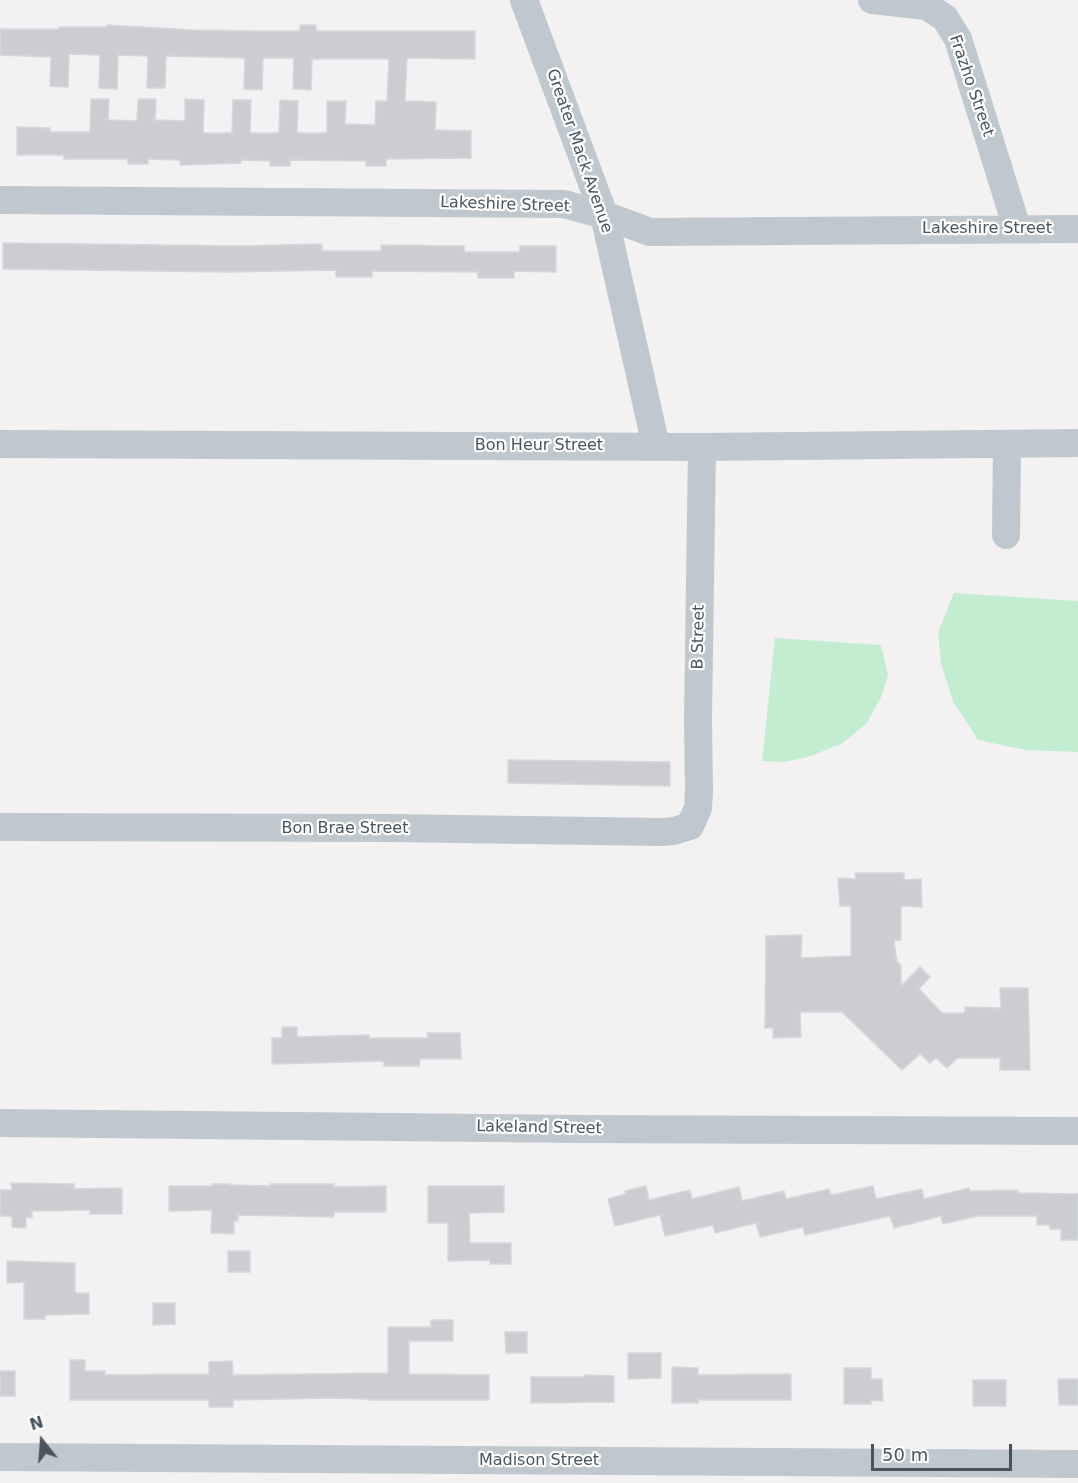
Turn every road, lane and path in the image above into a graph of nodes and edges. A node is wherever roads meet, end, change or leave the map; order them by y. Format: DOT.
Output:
graph roads {
  1 [pos="524,0"];
  2 [pos="872,0"];
  3 [pos="0,200"];
  4 [pos="604,215"];
  5 [pos="1017,228"];
  6 [pos="1078,229"];
  7 [pos="0,444"];
  8 [pos="1006,444"];
  9 [pos="1078,444"];
  10 [pos="656,446"];
  11 [pos="702,447"];
  12 [pos="1006,535"];
  13 [pos="690,826"];
  14 [pos="0,827"];
  15 [pos="0,1123"];
  16 [pos="1078,1131"];
  17 [pos="0,1457"];
  18 [pos="1078,1464"];
  1 -- 4 [label="street, Greater Mack Avenue"];
  2 -- 5 [label="street, Frazho Street"];
  3 -- 4 [label="street, Lakeshire Street"];
  4 -- 5 [label="street, Lakeshire Street"];
  4 -- 10 [label="street, Greater Mack Avenue"];
  5 -- 6 [label="street, Lakeshire Street"];
  7 -- 10 [label="street, Bon Heur Street"];
  8 -- 9 [label="street, Bon Heur Street"];
  8 -- 11 [label="street, Bon Heur Street"];
  8 -- 12 [label="street"];
  10 -- 11 [label="street, Bon Heur Street"];
  11 -- 13 [label="street, B Street"];
  13 -- 14 [label="street, Bon Brae Street"];
  15 -- 16 [label="street, Lakeland Street"];
  17 -- 18 [label="street, Madison Street"];
}
